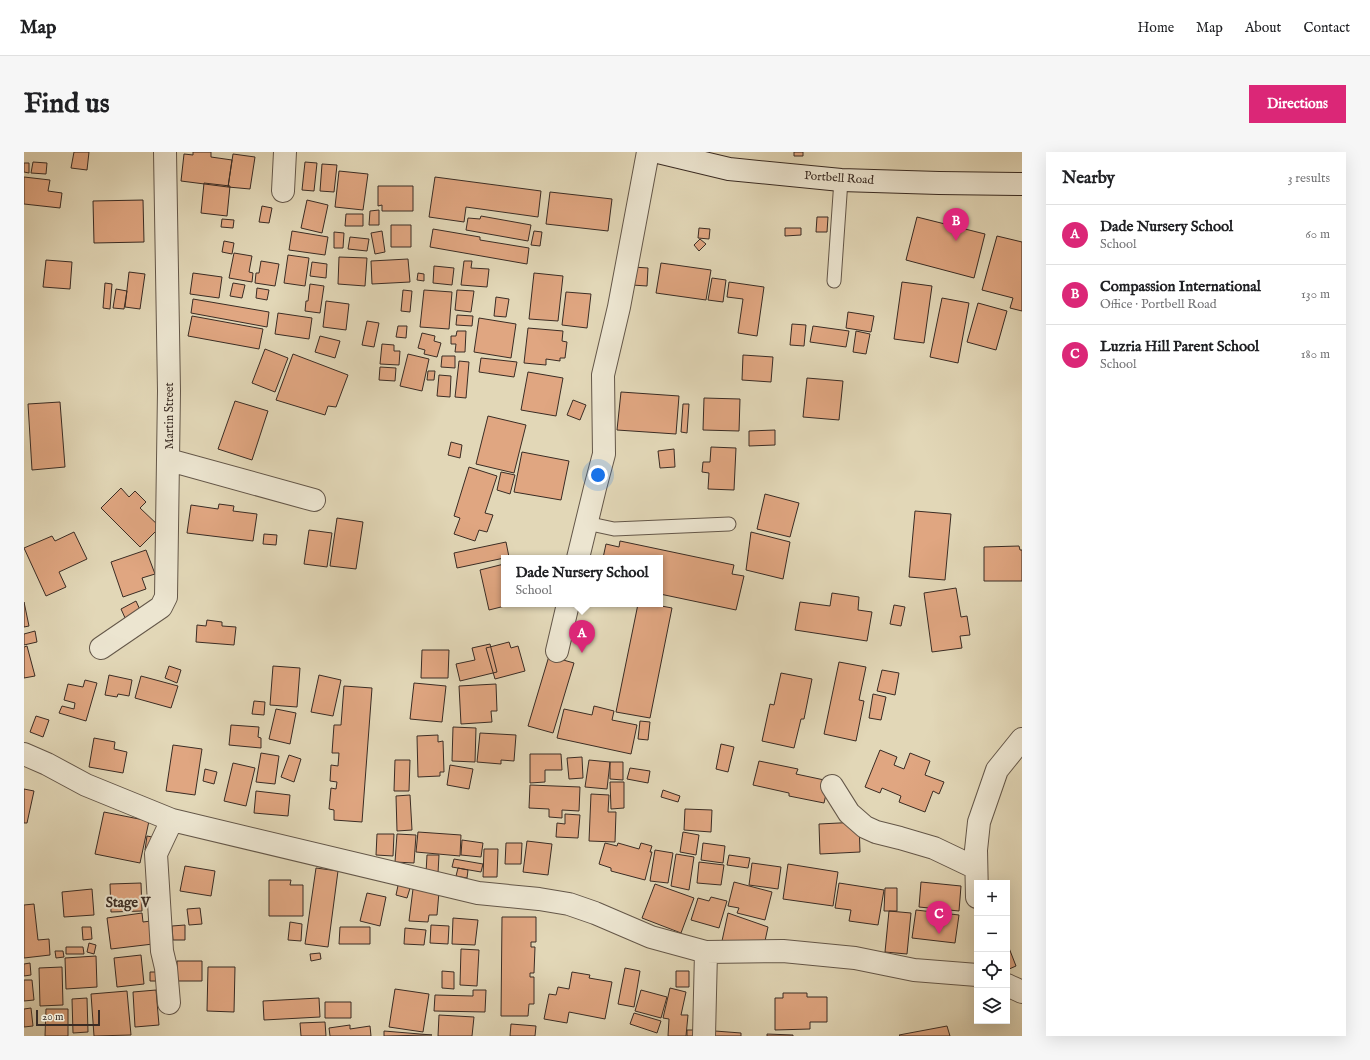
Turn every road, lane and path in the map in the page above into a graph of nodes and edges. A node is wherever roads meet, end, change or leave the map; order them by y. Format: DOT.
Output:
graph roads {
  1 [pos="164,152"];
  2 [pos="285,152"];
  3 [pos="648,152"];
  4 [pos="658,152"];
  5 [pos="841,180"];
  6 [pos="1022,184"];
  7 [pos="283,191"];
  8 [pos="834,281"];
  9 [pos="169,460"];
  10 [pos="314,500"];
  11 [pos="586,524"];
  12 [pos="729,524"];
  13 [pos="579,555"];
  14 [pos="567,607"];
  15 [pos="101,648"];
  16 [pos="557,651"];
  17 [pos="1022,739"];
  18 [pos="24,754"];
  19 [pos="832,786"];
  20 [pos="172,820"];
  21 [pos="976,868"];
  22 [pos="976,880"];
  23 [pos="706,952"];
  24 [pos="974,975"];
  25 [pos="1010,986"];
  26 [pos="1022,992"];
  27 [pos="169,1003"];
  28 [pos="704,1036"];
  1 -- 9 [label="street, Martin Street"];
  2 -- 7 [label="street"];
  3 -- 11 [label="street"];
  4 -- 5 [label="street, Portbell Road"];
  5 -- 6 [label="street, Portbell Road"];
  5 -- 8 [label="lane"];
  9 -- 10 [label="street"];
  9 -- 15 [label="street, Martin Street"];
  11 -- 12 [label="lane"];
  11 -- 13 [label="street"];
  14 -- 16 [label="street"];
  17 -- 21 [label="street"];
  18 -- 20 [label="street"];
  19 -- 21 [label="street"];
  20 -- 23 [label="street"];
  20 -- 27 [label="street"];
  21 -- 22 [label="street"];
  23 -- 24 [label="street"];
  23 -- 28 [label="street"];
  25 -- 26 [label="street"];
}
